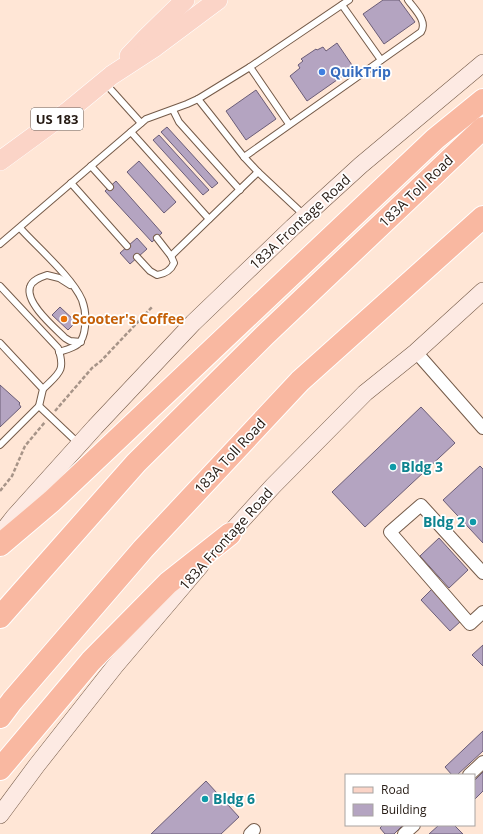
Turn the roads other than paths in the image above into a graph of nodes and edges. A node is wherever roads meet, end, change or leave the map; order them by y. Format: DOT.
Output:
graph roads {
  1 [pos="218,0"];
  2 [pos="349,0"];
  3 [pos="408,0"];
  4 [pos="184,1"];
  5 [pos="342,5"];
  6 [pos="381,60"];
  7 [pos="483,63"];
  8 [pos="250,67"];
  9 [pos="108,78"];
  10 [pos="198,99"];
  11 [pos="483,100"];
  12 [pos="174,110"];
  13 [pos="141,123"];
  14 [pos="289,124"];
  15 [pos="483,128"];
  16 [pos="131,132"];
  17 [pos="244,157"];
  18 [pos="0,162"];
  19 [pos="92,166"];
  20 [pos="258,172"];
  21 [pos="71,183"];
  22 [pos="110,187"];
  23 [pos="240,190"];
  24 [pos="305,216"];
  25 [pos="483,217"];
  26 [pos="209,219"];
  27 [pos="20,228"];
  28 [pos="157,238"];
  29 [pos="0,244"];
  30 [pos="127,246"];
  31 [pos="172,256"];
  32 [pos="137,257"];
  33 [pos="0,286"];
  34 [pos="483,291"];
  35 [pos="78,294"];
  36 [pos="81,342"];
  37 [pos="0,344"];
  38 [pos="59,352"];
  39 [pos="416,352"];
  40 [pos="44,389"];
  41 [pos="39,406"];
  42 [pos="483,428"];
  43 [pos="79,444"];
  44 [pos="0,445"];
  45 [pos="230,534"];
  46 [pos="0,535"];
  47 [pos="0,545"];
  48 [pos="483,573"];
  49 [pos="483,612"];
  50 [pos="0,617"];
  51 [pos="0,717"];
  52 [pos="483,762"];
  53 [pos="0,769"];
  54 [pos="470,774"];
  55 [pos="0,815"];
  56 [pos="413,826"];
  57 [pos="404,834"];
  1 -- 9 [label="main road, US 183"];
  2 -- 5 [label="lane"];
  3 -- 6 [label="lane"];
  4 -- 9 [label="main road, US 183"];
  5 -- 6 [label="lane"];
  5 -- 8 [label="lane"];
  6 -- 14 [label="lane"];
  7 -- 24 [label="main road, 183A Frontage Road"];
  8 -- 10 [label="lane"];
  8 -- 14 [label="lane"];
  9 -- 13 [label="lane"];
  9 -- 18 [label="main road, US 183"];
  10 -- 12 [label="lane"];
  10 -- 17 [label="lane"];
  11 -- 47 [label="highway"];
  12 -- 13 [label="lane"];
  12 -- 23 [label="lane"];
  13 -- 16 [label="lane"];
  14 -- 17 [label="lane"];
  15 -- 50 [label="highway, 183A Toll Road"];
  16 -- 19 [label="lane"];
  16 -- 26 [label="lane"];
  17 -- 20 [label="lane"];
  19 -- 21 [label="lane"];
  19 -- 22 [label="lane"];
  20 -- 23 [label="lane"];
  20 -- 24 [label="lane"];
  21 -- 27 [label="lane"];
  21 -- 30 [label="lane"];
  23 -- 26 [label="lane"];
  24 -- 43 [label="main road, 183A Frontage Road"];
  25 -- 51 [label="highway, 183A Toll Road"];
  26 -- 31 [label="lane"];
  27 -- 29 [label="lane"];
  27 -- 35 [label="lane"];
  28 -- 31 [label="lane"];
  31 -- 32 [label="lane"];
  33 -- 38 [label="lane"];
  34 -- 39 [label="main road, 183A Frontage Road"];
  35 -- 36 [label="lane"];
  35 -- 36 [label="lane"];
  36 -- 38 [label="lane"];
  37 -- 40 [label="lane"];
  38 -- 40 [label="lane"];
  39 -- 42 [label="street"];
  39 -- 45 [label="main road, 183A Frontage Road"];
  40 -- 41 [label="lane"];
  41 -- 43 [label="lane"];
  41 -- 44 [label="lane"];
  43 -- 46 [label="main road, 183A Frontage Road"];
  45 -- 53 [label="highway"];
  45 -- 55 [label="main road, 183A Frontage Road"];
  48 -- 49 [label="street"];
  52 -- 54 [label="street"];
  56 -- 57 [label="street"];
}
